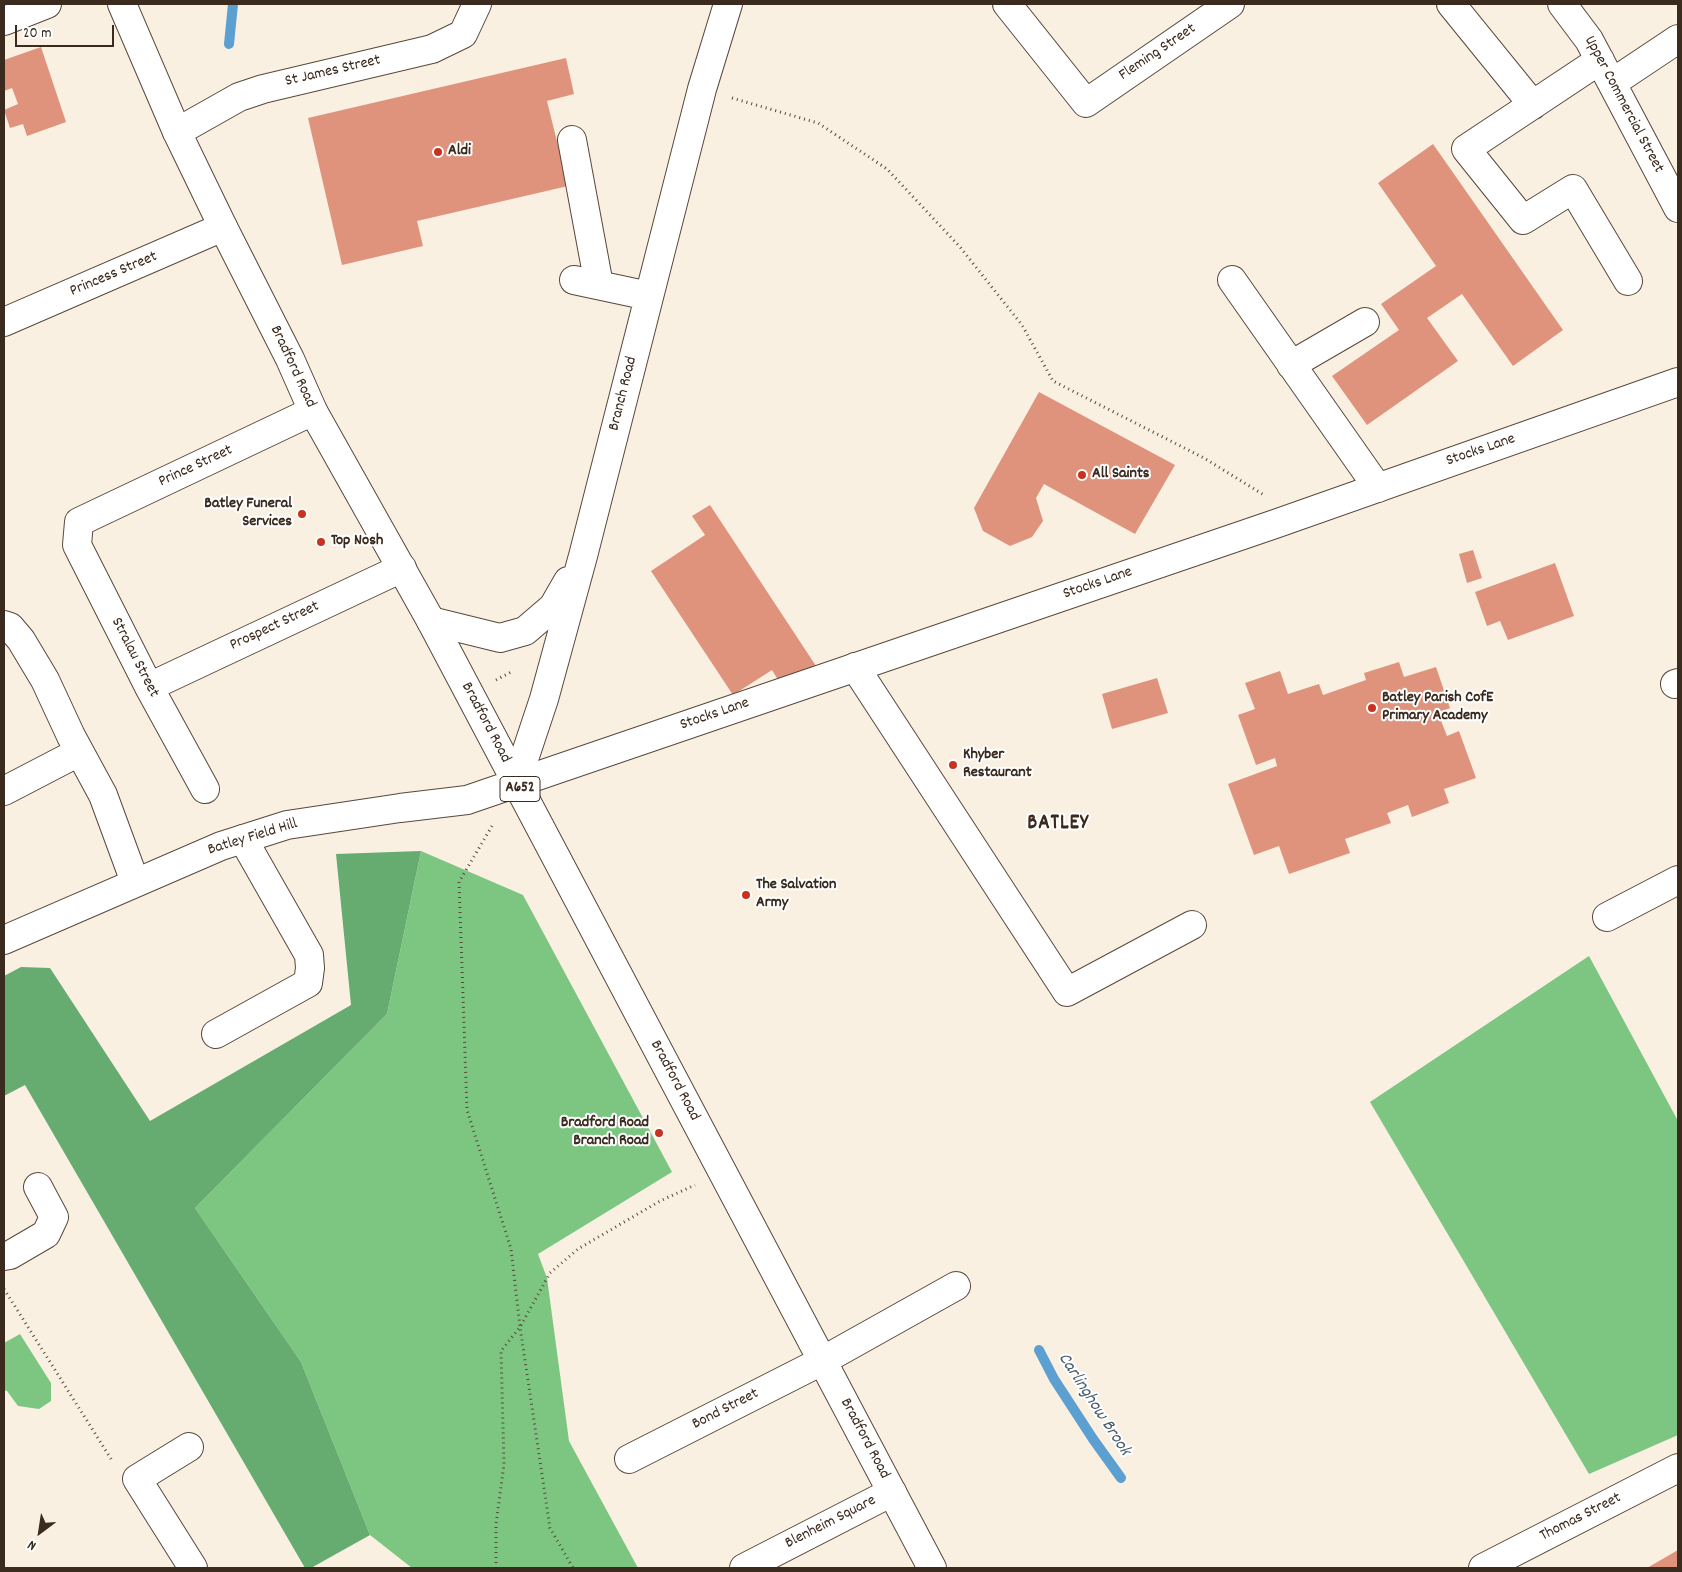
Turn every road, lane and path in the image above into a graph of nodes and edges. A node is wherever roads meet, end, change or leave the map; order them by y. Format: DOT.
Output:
graph roads {
  1 [pos="47,4"];
  2 [pos="122,4"];
  3 [pos="476,4"];
  4 [pos="728,4"];
  5 [pos="1006,4"];
  6 [pos="1230,4"];
  7 [pos="1451,4"];
  8 [pos="1562,4"];
  9 [pos="4,21"];
  10 [pos="1678,39"];
  11 [pos="1606,71"];
  12 [pos="702,89"];
  13 [pos="1533,105"];
  14 [pos="177,132"];
  15 [pos="572,140"];
  16 [pos="1678,208"];
  17 [pos="223,227"];
  18 [pos="1232,280"];
  19 [pos="1628,281"];
  20 [pos="649,296"];
  21 [pos="4,322"];
  22 [pos="1365,322"];
  23 [pos="1292,365"];
  24 [pos="1678,382"];
  25 [pos="313,412"];
  26 [pos="1378,488"];
  27 [pos="79,522"];
  28 [pos="1275,524"];
  29 [pos="583,556"];
  30 [pos="402,568"];
  31 [pos="431,621"];
  32 [pos="4,625"];
  33 [pos="855,667"];
  34 [pos="149,687"];
  35 [pos="79,752"];
  36 [pos="516,783"];
  37 [pos="205,789"];
  38 [pos="4,791"];
  39 [pos="492,824"];
  40 [pos="243,839"];
  41 [pos="1678,880"];
  42 [pos="134,882"];
  43 [pos="1607,917"];
  44 [pos="1192,925"];
  45 [pos="4,940"];
  46 [pos="216,1034"];
  47 [pos="723,1173"];
  48 [pos="38,1186"];
  49 [pos="4,1256"];
  50 [pos="956,1286"];
  51 [pos="4,1289"];
  52 [pos="520,1327"];
  53 [pos="822,1361"];
  54 [pos="189,1447"];
  55 [pos="629,1459"];
  56 [pos="1678,1468"];
  57 [pos="137,1479"];
  58 [pos="892,1492"];
  59 [pos="193,1568"];
  60 [pos="496,1568"];
  61 [pos="573,1568"];
  62 [pos="744,1568"];
  63 [pos="932,1568"];
  64 [pos="1483,1568"];
  1 -- 9 [label="street"];
  2 -- 14 [label="street, Bradford Road / A652"];
  3 -- 14 [label="street, St James Street"];
  4 -- 12 [label="street, Branch Road"];
  5 -- 6 [label="street, Fleming Street"];
  7 -- 13 [label="street"];
  8 -- 11 [label="street, Upper Commercial Street"];
  10 -- 11 [label="street"];
  11 -- 13 [label="street"];
  11 -- 16 [label="street, Upper Commercial Street"];
  12 -- 20 [label="street, Branch Road"];
  12 -- 28 [label="path"];
  13 -- 19 [label="street"];
  14 -- 17 [label="street, Bradford Road / A652"];
  15 -- 20 [label="street"];
  17 -- 21 [label="street, Princess Street"];
  17 -- 25 [label="street, Bradford Road / A652"];
  18 -- 23 [label="street"];
  20 -- 29 [label="street, Branch Road"];
  22 -- 23 [label="street"];
  23 -- 26 [label="street"];
  24 -- 26 [label="street, Stocks Lane"];
  25 -- 27 [label="street, Prince Street"];
  25 -- 30 [label="street, Bradford Road / A652"];
  26 -- 28 [label="street, Stocks Lane"];
  27 -- 34 [label="street, Stralau Street"];
  28 -- 33 [label="street, Stocks Lane"];
  29 -- 31 [label="street"];
  29 -- 36 [label="street, Branch Road"];
  30 -- 31 [label="street, Bradford Road / A652"];
  30 -- 34 [label="street, Prospect Street"];
  31 -- 36 [label="street, Bradford Road / A652"];
  32 -- 35 [label="street"];
  33 -- 36 [label="street, Stocks Lane"];
  33 -- 44 [label="street"];
  34 -- 37 [label="street, Stralau Street"];
  35 -- 38 [label="street"];
  35 -- 42 [label="street"];
  36 -- 40 [label="street, Batley Field Hill"];
  36 -- 47 [label="street, Bradford Road / A652"];
  39 -- 52 [label="path"];
  40 -- 42 [label="street, Batley Field Hill"];
  40 -- 46 [label="street"];
  41 -- 43 [label="street"];
  42 -- 45 [label="street, Batley Field Hill"];
  47 -- 52 [label="path"];
  47 -- 53 [label="street, Bradford Road / A652"];
  48 -- 49 [label="street"];
  50 -- 53 [label="street, Bond Street"];
  51 -- 57 [label="path"];
  52 -- 60 [label="path"];
  52 -- 61 [label="path"];
  53 -- 55 [label="street, Bond Street"];
  53 -- 58 [label="street, Bradford Road / A652"];
  54 -- 57 [label="street"];
  56 -- 64 [label="street, Thomas Street"];
  57 -- 59 [label="street"];
  58 -- 62 [label="street, Blenheim Square"];
  58 -- 63 [label="street, Bradford Road / A652"];
}
